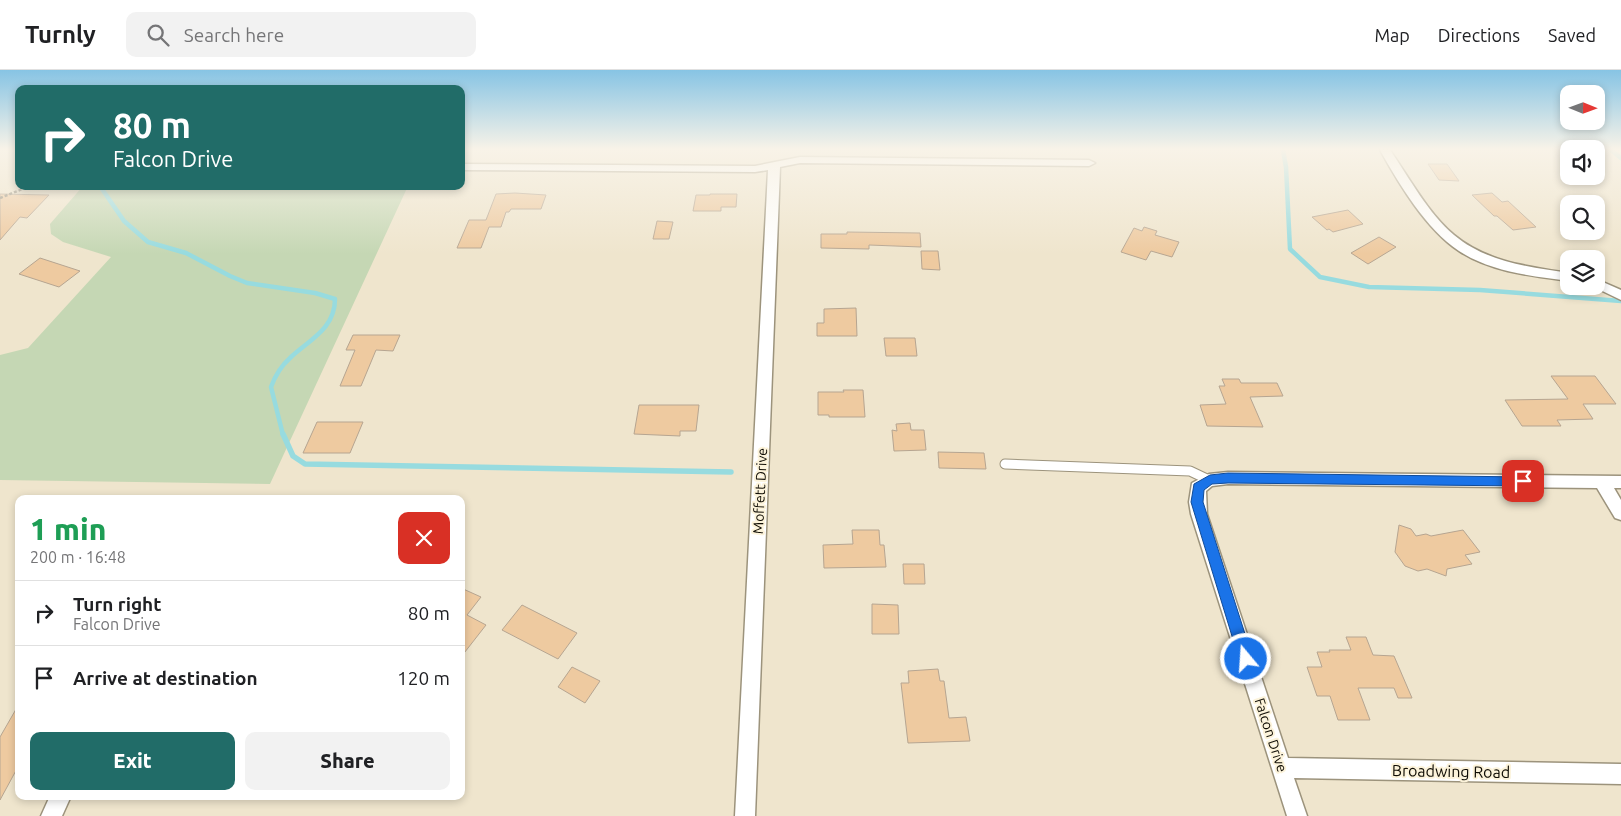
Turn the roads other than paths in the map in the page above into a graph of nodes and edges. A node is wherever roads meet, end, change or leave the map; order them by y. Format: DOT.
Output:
graph roads {
  1 [pos="773,185"];
  2 [pos="1409,185"];
  3 [pos="1560,276"];
  4 [pos="1605,288"];
  5 [pos="1621,296"];
  6 [pos="1005,464"];
  7 [pos="1210,480"];
  8 [pos="1601,482"];
  9 [pos="1621,482"];
  10 [pos="1621,513"];
  11 [pos="1281,768"];
  12 [pos="1621,774"];
  13 [pos="59,800"];
  14 [pos="51,816"];
  15 [pos="744,816"];
  16 [pos="1297,816"];
  1 -- 15 [label="street, Moffett Drive"];
  2 -- 3 [label="street"];
  4 -- 5 [label="street"];
  6 -- 7 [label="lane"];
  7 -- 8 [label="street"];
  7 -- 11 [label="street, Falcon Drive"];
  8 -- 9 [label="street"];
  8 -- 10 [label="street"];
  11 -- 12 [label="street, Broadwing Road"];
  11 -- 16 [label="street, Falcon Drive"];
  13 -- 14 [label="street"];
}
